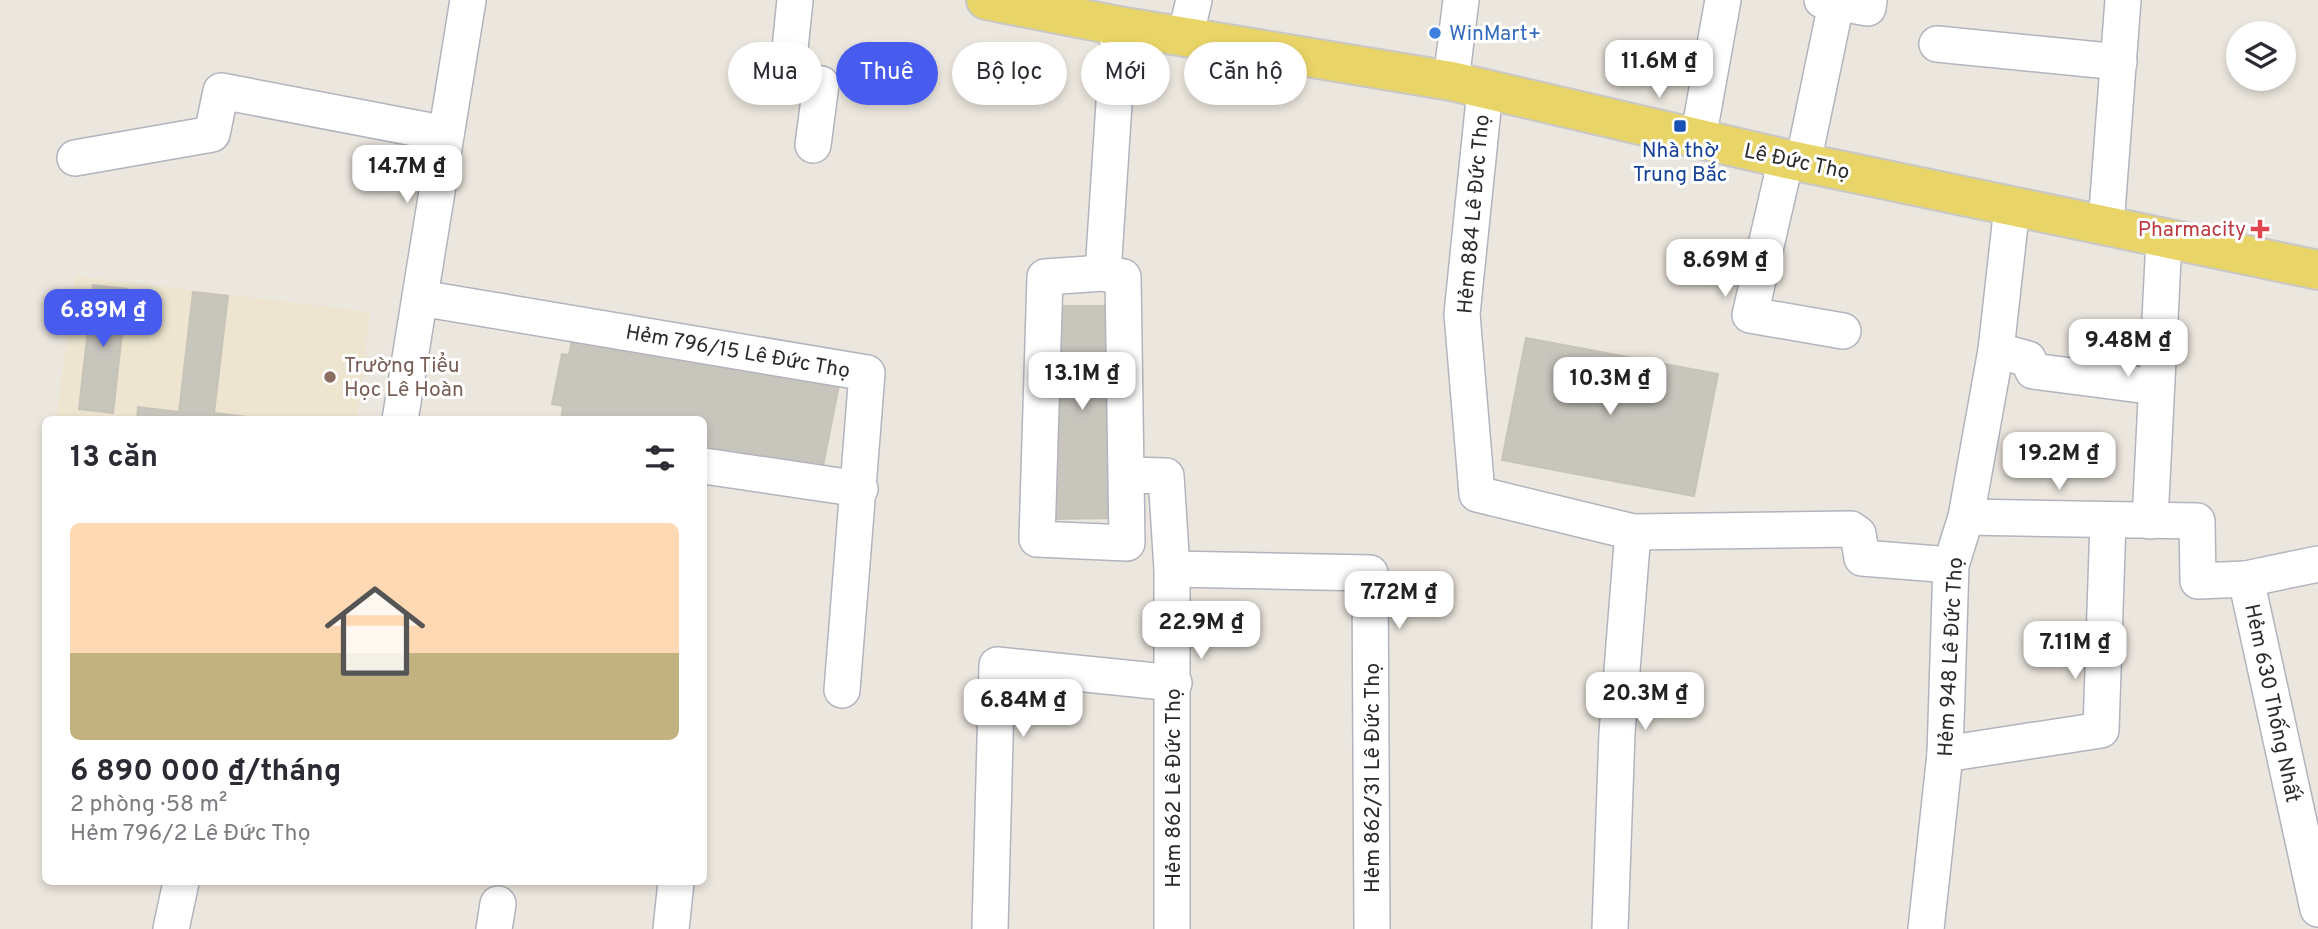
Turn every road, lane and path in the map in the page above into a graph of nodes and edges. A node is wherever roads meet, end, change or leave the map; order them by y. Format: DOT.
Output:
graph roads {
  1 [pos="468,0"];
  2 [pos="795,0"];
  3 [pos="986,0"];
  4 [pos="1194,0"];
  5 [pos="1461,0"];
  6 [pos="1723,0"];
  7 [pos="2123,0"];
  8 [pos="1842,1"];
  9 [pos="1119,26"];
  10 [pos="1185,37"];
  11 [pos="1937,44"];
  12 [pos="2119,62"];
  13 [pos="1468,85"];
  14 [pos="446,134"];
  15 [pos="1698,139"];
  16 [pos="813,145"];
  17 [pos="75,158"];
  18 [pos="1794,161"];
  19 [pos="2012,207"];
  20 [pos="2106,225"];
  21 [pos="2164,239"];
  22 [pos="2318,270"];
  23 [pos="1102,273"];
  24 [pos="420,298"];
  25 [pos="1843,331"];
  26 [pos="1997,351"];
  27 [pos="2156,387"];
  28 [pos="409,416"];
  29 [pos="707,466"];
  30 [pos="1127,475"];
  31 [pos="860,489"];
  32 [pos="1966,517"];
  33 [pos="2150,521"];
  34 [pos="2108,522"];
  35 [pos="1633,531"];
  36 [pos="2318,564"];
  37 [pos="1951,565"];
  38 [pos="1172,569"];
  39 [pos="2246,579"];
  40 [pos="1174,683"];
  41 [pos="842,690"];
  42 [pos="1945,754"];
  43 [pos="180,885"];
  44 [pos="676,885"];
  45 [pos="2318,908"];
  46 [pos="171,929"];
  47 [pos="671,929"];
  48 [pos="990,929"];
  49 [pos="1172,929"];
  50 [pos="1372,929"];
  51 [pos="1610,929"];
  52 [pos="1926,929"];
  1 -- 14 [label="street"];
  2 -- 16 [label="street"];
  3 -- 9 [label="main road, Lê Đức Thọ"];
  4 -- 10 [label="street"];
  5 -- 13 [label="street"];
  6 -- 15 [label="street"];
  7 -- 12 [label="street"];
  8 -- 18 [label="street"];
  9 -- 10 [label="main road, Lê Đức Thọ"];
  9 -- 23 [label="street"];
  10 -- 13 [label="main road, Lê Đức Thọ"];
  11 -- 12 [label="street"];
  12 -- 20 [label="street"];
  13 -- 15 [label="main road, Lê Đức Thọ"];
  13 -- 35 [label="street, Hẻm 884 Lê Đức Thọ"];
  14 -- 17 [label="street"];
  14 -- 24 [label="street"];
  15 -- 18 [label="main road, Lê Đức Thọ"];
  18 -- 19 [label="main road, Lê Đức Thọ"];
  18 -- 25 [label="street"];
  19 -- 20 [label="main road, Lê Đức Thọ"];
  19 -- 26 [label="street, Hẻm 948 Lê Đức Thọ"];
  20 -- 21 [label="main road, Lê Đức Thọ"];
  21 -- 22 [label="main road, Lê Đức Thọ"];
  21 -- 27 [label="street"];
  23 -- 30 [label="street"];
  23 -- 30 [label="street"];
  24 -- 28 [label="street"];
  24 -- 31 [label="street, Hẻm 796/15 Lê Đức Thọ"];
  26 -- 27 [label="street"];
  26 -- 32 [label="street, Hẻm 948 Lê Đức Thọ"];
  27 -- 33 [label="street"];
  29 -- 31 [label="street"];
  30 -- 38 [label="street, Hẻm 862 Lê Đức Thọ"];
  31 -- 41 [label="street, Hẻm 796/15 Lê Đức Thọ"];
  32 -- 34 [label="street"];
  32 -- 37 [label="street, Hẻm 948 Lê Đức Thọ"];
  33 -- 34 [label="street"];
  33 -- 39 [label="street, Hẻm 630 Thống Nhất"];
  34 -- 42 [label="street"];
  35 -- 37 [label="street"];
  35 -- 51 [label="street"];
  36 -- 39 [label="street, Hẻm 630 Thống Nhất"];
  37 -- 42 [label="street, Hẻm 948 Lê Đức Thọ"];
  38 -- 40 [label="street, Hẻm 862 Lê Đức Thọ"];
  38 -- 50 [label="street, Hẻm 862/31 Lê Đức Thọ"];
  39 -- 45 [label="street, Hẻm 630 Thống Nhất"];
  40 -- 48 [label="street"];
  40 -- 49 [label="street, Hẻm 862 Lê Đức Thọ"];
  42 -- 52 [label="street, Hẻm 948 Lê Đức Thọ"];
  43 -- 46 [label="street"];
  44 -- 47 [label="street"];
}
